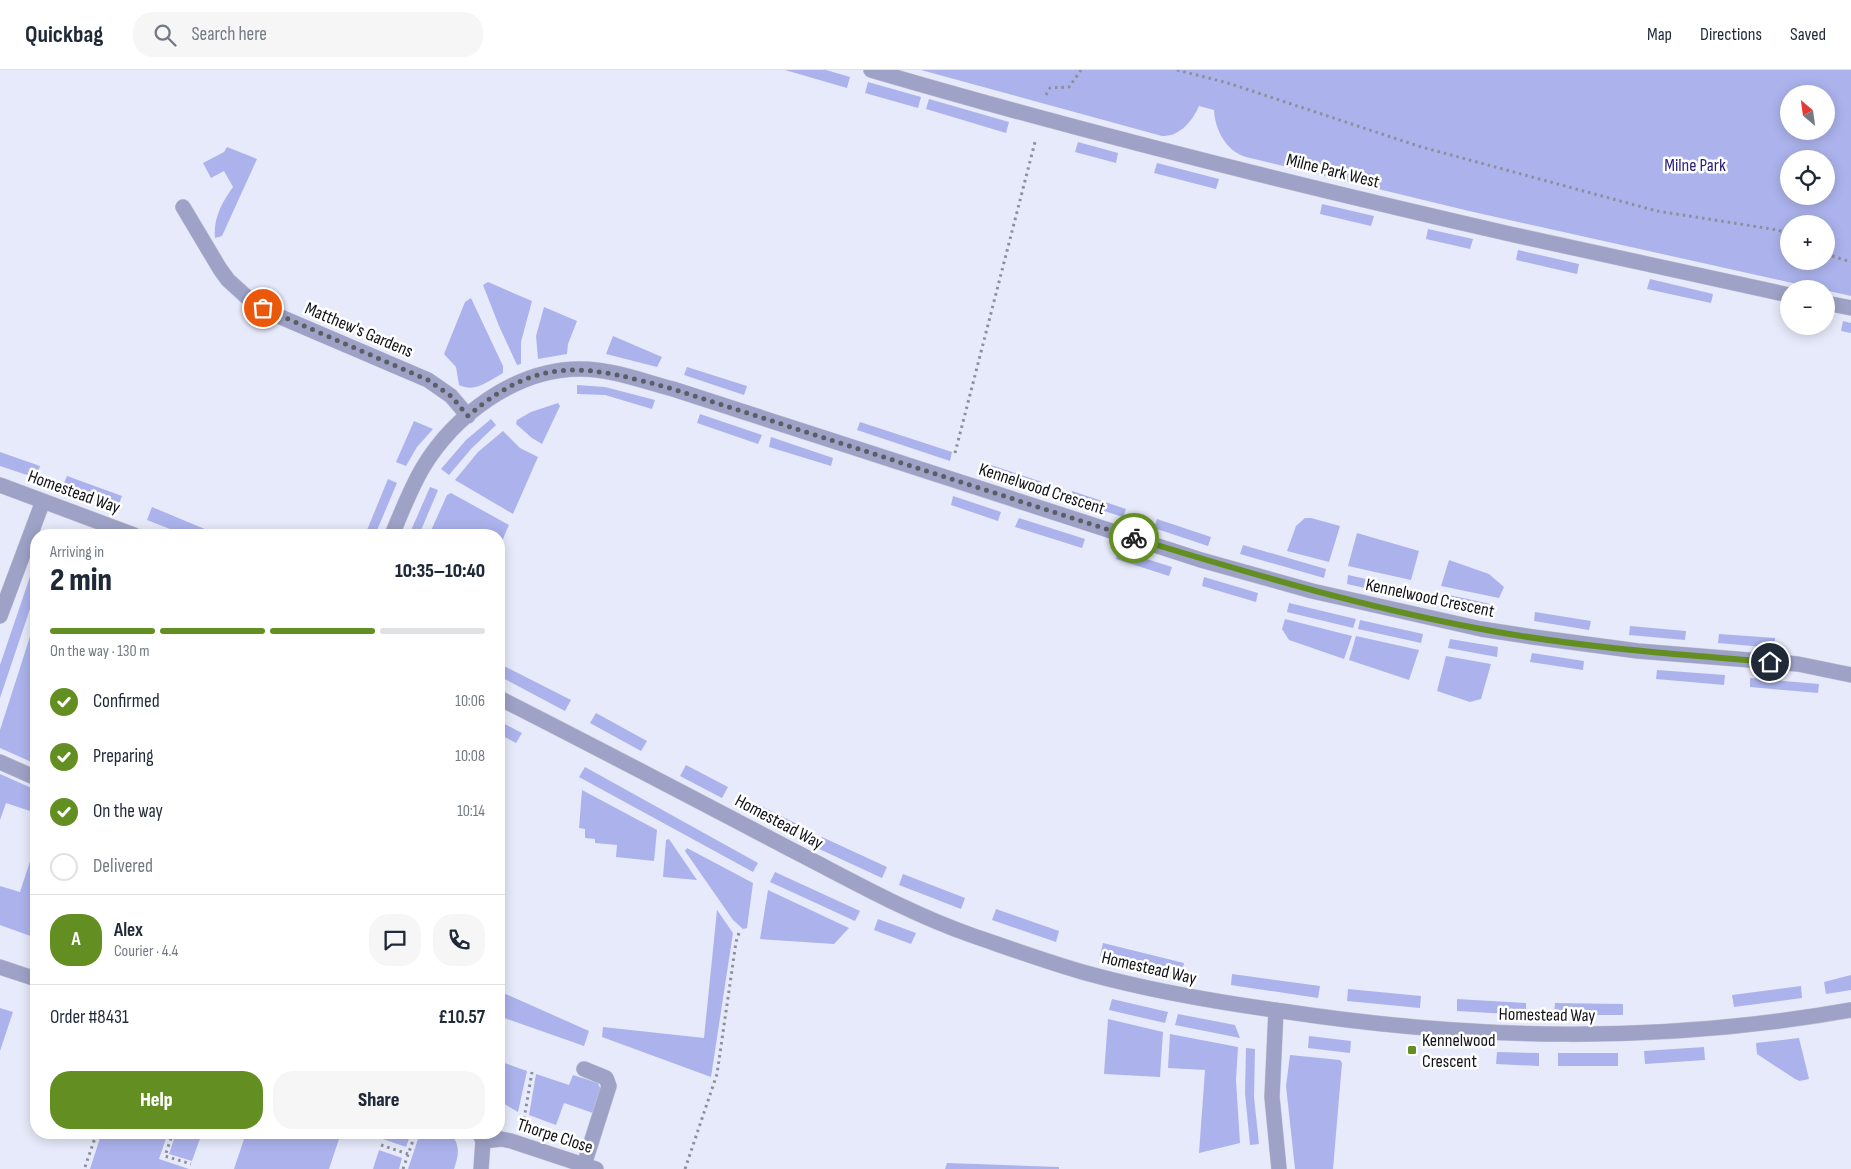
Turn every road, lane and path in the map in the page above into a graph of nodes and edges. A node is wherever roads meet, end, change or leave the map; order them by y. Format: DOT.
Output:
graph roads {
  1 [pos="871,70"];
  2 [pos="1081,70"];
  3 [pos="1177,70"];
  4 [pos="1041,118"];
  5 [pos="182,207"];
  6 [pos="1780,231"];
  7 [pos="1835,257"];
  8 [pos="1851,262"];
  9 [pos="1780,293"];
  10 [pos="1835,305"];
  11 [pos="1851,308"];
  12 [pos="468,416"];
  13 [pos="948,478"];
  14 [pos="0,485"];
  15 [pos="43,501"];
  16 [pos="33,529"];
  17 [pos="118,529"];
  18 [pos="395,529"];
  19 [pos="30,536"];
  20 [pos="0,616"];
  21 [pos="1851,675"];
  22 [pos="505,701"];
  23 [pos="0,762"];
  24 [pos="30,775"];
  25 [pos="739,933"];
  26 [pos="0,967"];
  27 [pos="30,977"];
  28 [pos="1276,1010"];
  29 [pos="1851,1010"];
  30 [pos="584,1069"];
  31 [pos="532,1072"];
  32 [pos="95,1139"];
  33 [pos="171,1139"];
  34 [pos="413,1139"];
  35 [pos="481,1139"];
  36 [pos="501,1139"];
  37 [pos="520,1144"];
  38 [pos="381,1145"];
  39 [pos="408,1154"];
  40 [pos="191,1164"];
  41 [pos="85,1167"];
  42 [pos="590,1167"];
  43 [pos="404,1169"];
  44 [pos="481,1169"];
  45 [pos="685,1169"];
  46 [pos="1279,1169"];
  1 -- 4 [label="street, Milne Park West"];
  2 -- 4 [label="path"];
  3 -- 6 [label="path"];
  4 -- 9 [label="street, Milne Park West"];
  4 -- 13 [label="path"];
  5 -- 12 [label="street, Matthew's Gardens"];
  7 -- 8 [label="path"];
  10 -- 11 [label="street"];
  12 -- 13 [label="street, Kennelwood Crescent"];
  12 -- 18 [label="street, Kennelwood Crescent"];
  13 -- 21 [label="street, Kennelwood Crescent"];
  14 -- 15 [label="street, Homestead Way"];
  15 -- 16 [label="street"];
  15 -- 17 [label="street, Homestead Way"];
  19 -- 20 [label="street"];
  22 -- 28 [label="street, Homestead Way"];
  23 -- 24 [label="street"];
  25 -- 45 [label="path"];
  26 -- 27 [label="street"];
  28 -- 29 [label="street, Homestead Way"];
  28 -- 46 [label="street"];
  30 -- 42 [label="street"];
  31 -- 37 [label="path"];
  32 -- 41 [label="path"];
  33 -- 40 [label="path"];
  34 -- 39 [label="path"];
  35 -- 44 [label="street"];
  36 -- 37 [label="street, Thorpe Close"];
  37 -- 42 [label="street, Thorpe Close"];
  38 -- 39 [label="path"];
  39 -- 43 [label="path"];
}
